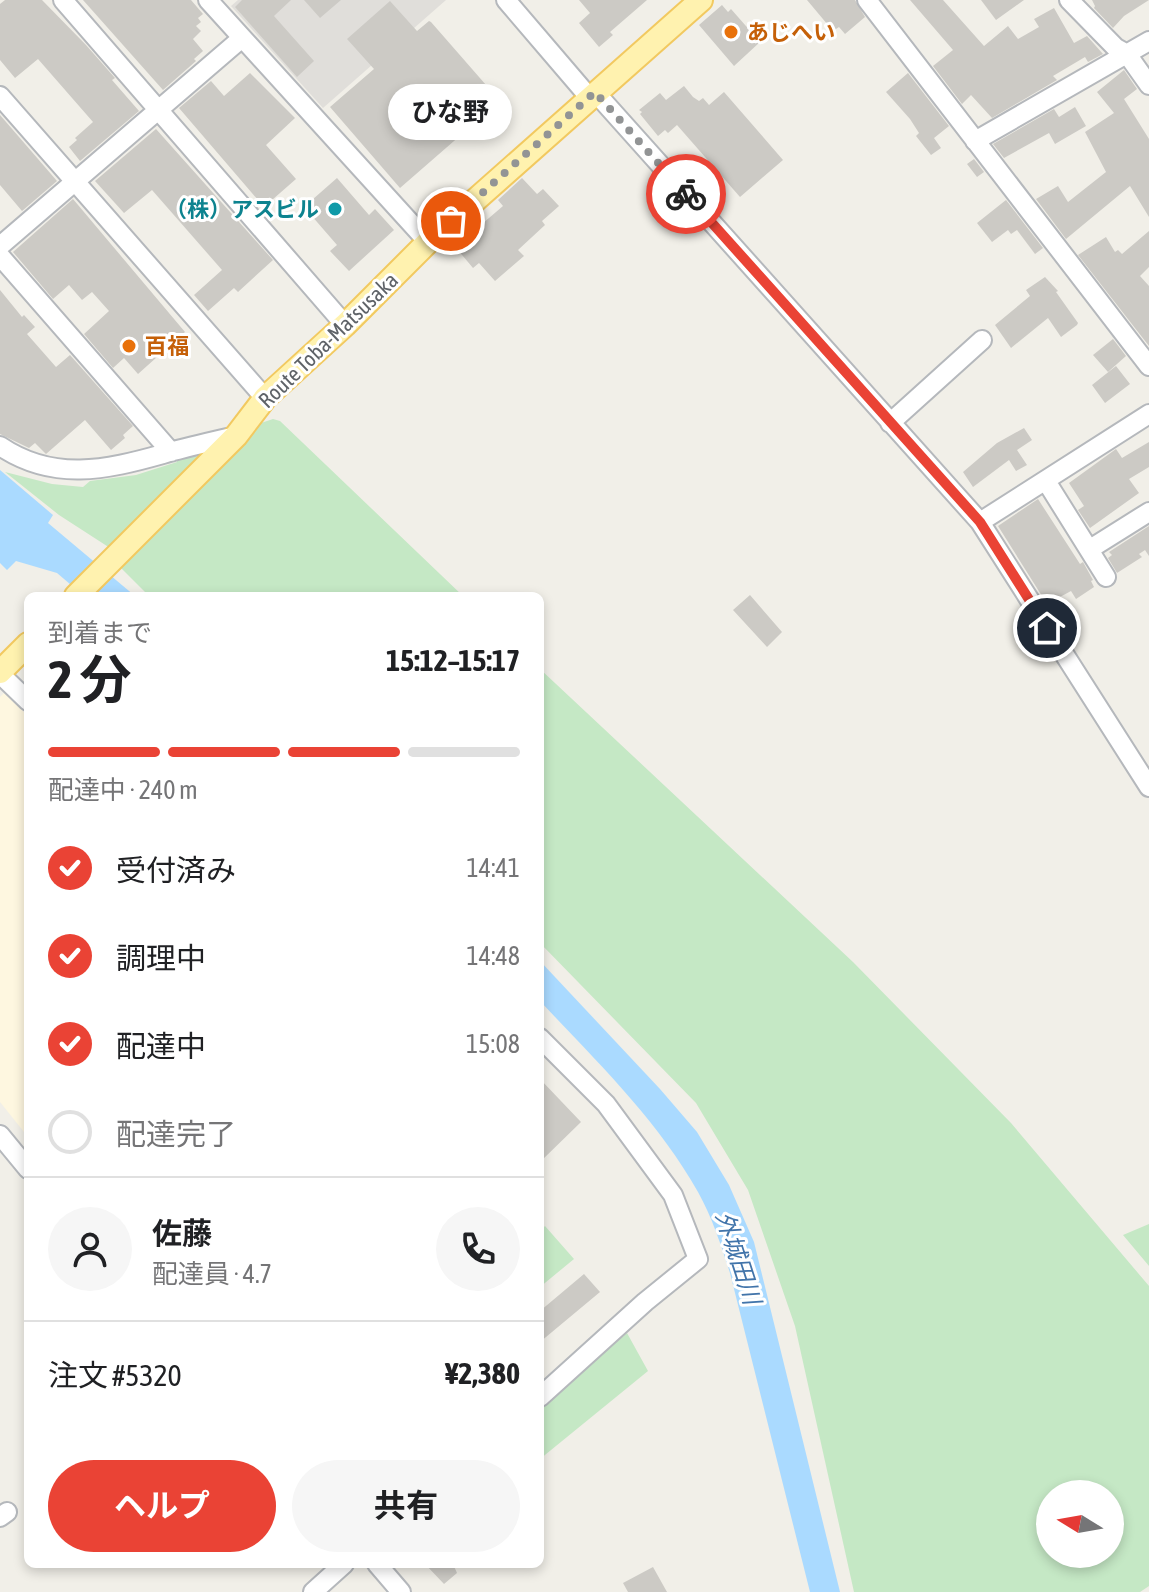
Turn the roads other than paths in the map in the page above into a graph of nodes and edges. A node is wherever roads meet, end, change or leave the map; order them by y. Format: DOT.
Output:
graph roads {
  1 [pos="63,0"];
  2 [pos="506,0"];
  3 [pos="701,0"];
  4 [pos="867,0"];
  5 [pos="1069,0"];
  6 [pos="216,3"];
  7 [pos="242,38"];
  8 [pos="1149,41"];
  9 [pos="1127,54"];
  10 [pos="1149,85"];
  11 [pos="592,94"];
  12 [pos="0,96"];
  13 [pos="159,110"];
  14 [pos="975,141"];
  15 [pos="76,183"];
  16 [pos="428,242"];
  17 [pos="0,246"];
  18 [pos="0,256"];
  19 [pos="345,325"];
  20 [pos="982,340"];
  21 [pos="1149,366"];
  22 [pos="265,398"];
  23 [pos="1147,420"];
  24 [pos="890,423"];
  25 [pos="236,436"];
  26 [pos="0,446"];
  27 [pos="171,452"];
  28 [pos="1046,481"];
  29 [pos="1149,512"];
  30 [pos="980,522"];
  31 [pos="1090,549"];
  32 [pos="1106,577"];
  33 [pos="80,592"];
  34 [pos="24,648"];
  35 [pos="0,673"];
  36 [pos="24,697"];
  37 [pos="1149,787"];
  38 [pos="544,1042"];
  39 [pos="0,1135"];
  40 [pos="24,1164"];
  41 [pos="544,1393"];
  42 [pos="340,1568"];
  43 [pos="380,1568"];
  44 [pos="313,1592"];
  45 [pos="401,1592"];
  1 -- 13 [label="street"];
  2 -- 11 [label="street"];
  3 -- 11 [label="main road, Route Toba-Matsusaka"];
  4 -- 14 [label="street"];
  5 -- 9 [label="street"];
  6 -- 7 [label="street"];
  7 -- 13 [label="street"];
  7 -- 16 [label="street"];
  8 -- 9 [label="street"];
  9 -- 10 [label="street"];
  9 -- 14 [label="street"];
  11 -- 16 [label="main road, Route Toba-Matsusaka"];
  11 -- 24 [label="street"];
  12 -- 15 [label="street"];
  13 -- 15 [label="street"];
  13 -- 19 [label="street"];
  14 -- 21 [label="street"];
  15 -- 17 [label="street"];
  15 -- 22 [label="street"];
  16 -- 19 [label="main road, Route Toba-Matsusaka"];
  18 -- 27 [label="street"];
  19 -- 22 [label="main road, Route Toba-Matsusaka"];
  20 -- 24 [label="street"];
  22 -- 25 [label="main road, Route Toba-Matsusaka"];
  23 -- 28 [label="street"];
  24 -- 30 [label="street"];
  25 -- 27 [label="street"];
  25 -- 33 [label="main road, Route Toba-Matsusaka"];
  26 -- 27 [label="street"];
  28 -- 30 [label="street"];
  28 -- 31 [label="street"];
  29 -- 31 [label="street"];
  30 -- 37 [label="street"];
  31 -- 32 [label="street"];
  34 -- 35 [label="main road"];
  35 -- 36 [label="street"];
  38 -- 41 [label="street"];
  39 -- 40 [label="street"];
  42 -- 44 [label="street"];
  43 -- 45 [label="street"];
}
